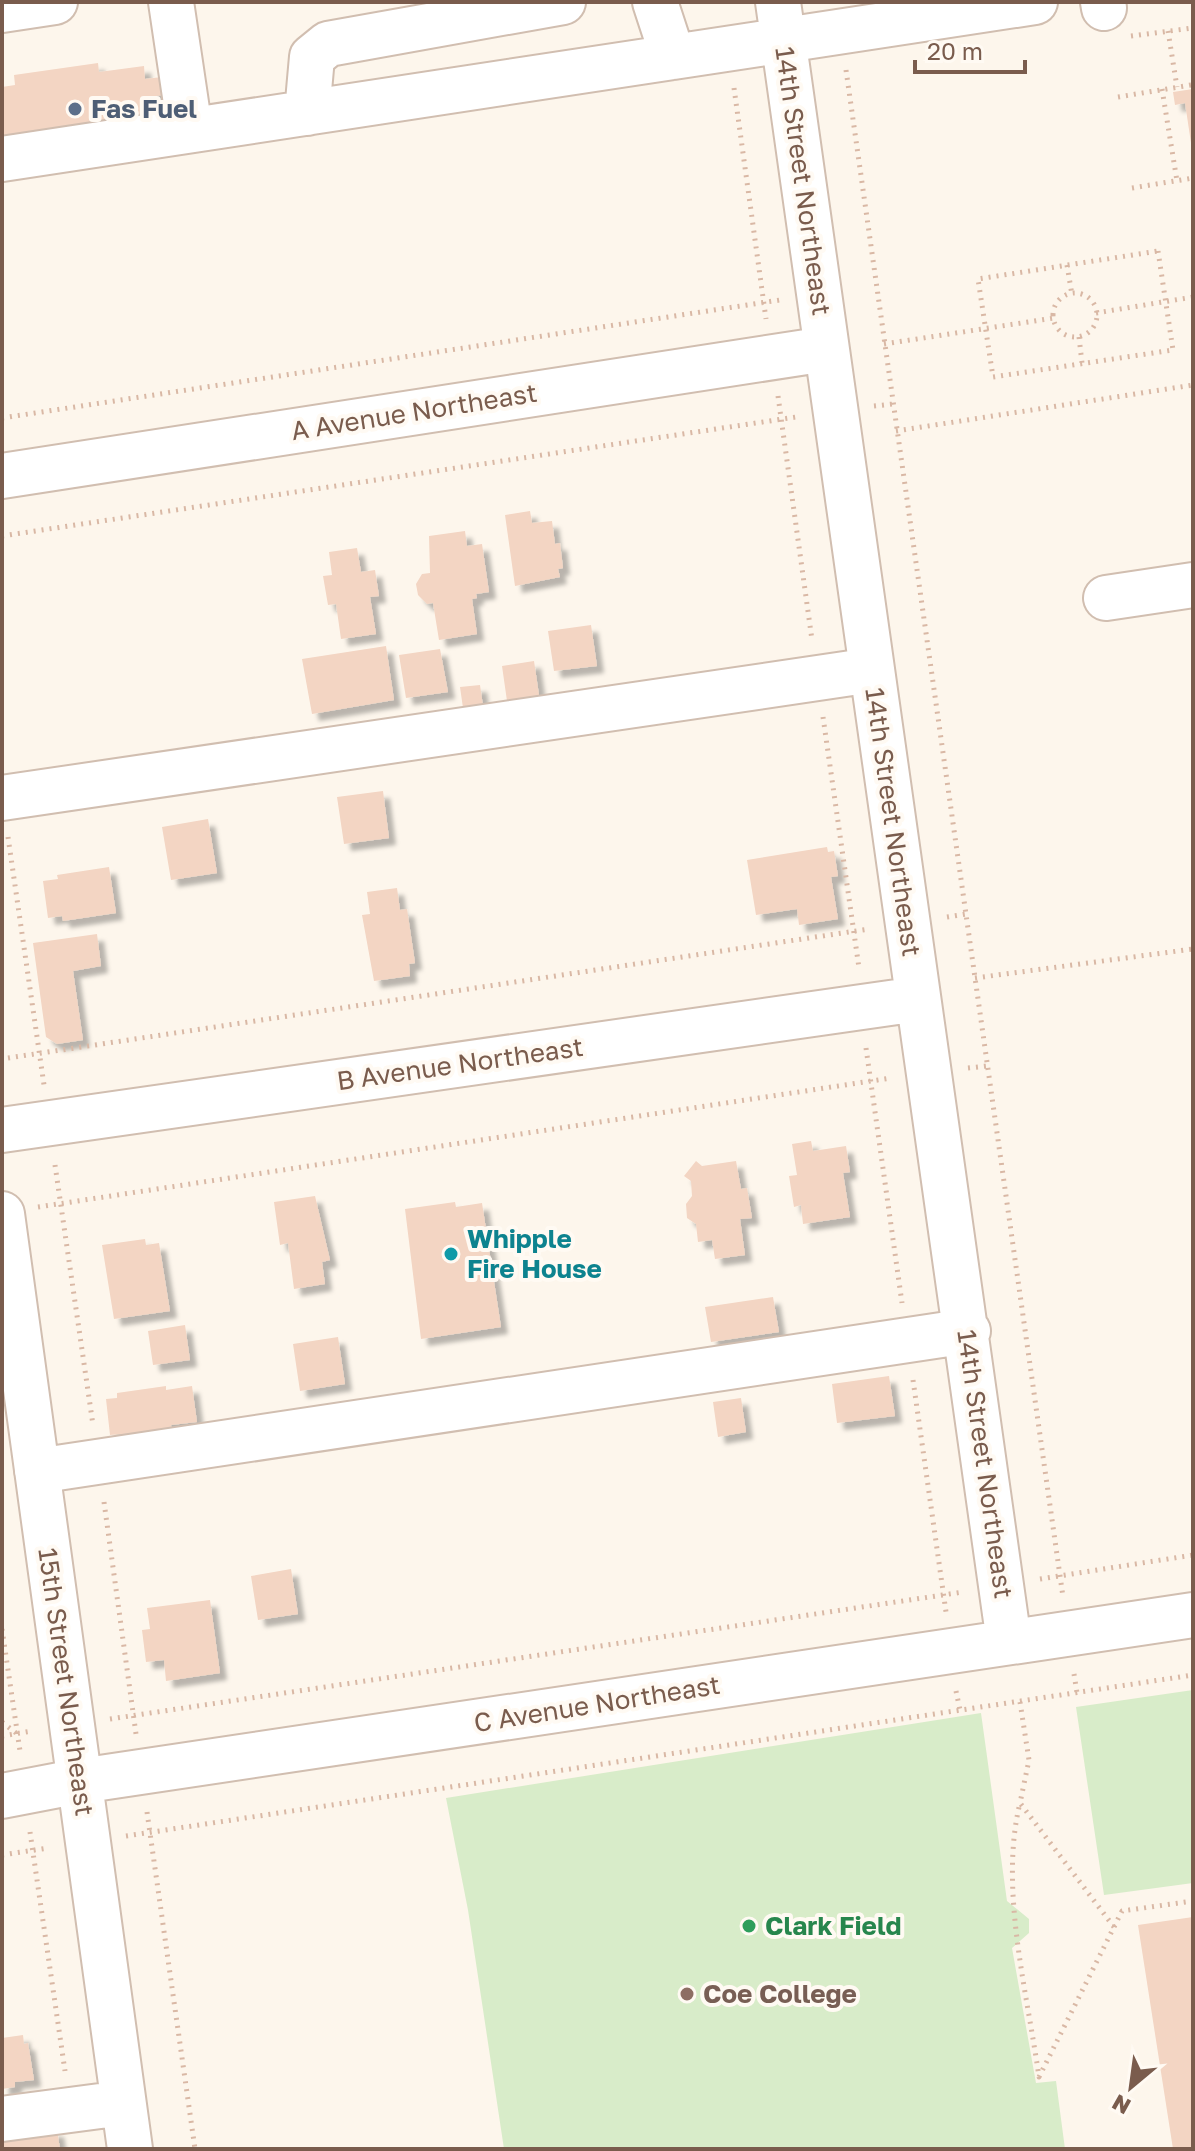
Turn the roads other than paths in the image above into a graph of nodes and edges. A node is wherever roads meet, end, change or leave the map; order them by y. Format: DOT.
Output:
graph roads {
  1 [pos="55,2"];
  2 [pos="171,2"];
  3 [pos="563,2"];
  4 [pos="655,2"];
  5 [pos="1022,8"];
  6 [pos="2,10"];
  7 [pos="780,21"];
  8 [pos="663,65"];
  9 [pos="307,113"];
  10 [pos="190,130"];
  11 [pos="2,159"];
  12 [pos="826,349"];
  13 [pos="2,476"];
  14 [pos="1193,585"];
  15 [pos="1106,598"];
  16 [pos="872,670"];
  17 [pos="2,798"];
  18 [pos="918,999"];
  19 [pos="2,1130"];
  20 [pos="16,1211"];
  21 [pos="968,1331"];
  22 [pos="37,1471"];
  23 [pos="1193,1615"];
  24 [pos="1009,1642"];
  25 [pos="80,1781"];
  26 [pos="15,1808"];
  27 [pos="123,2103"];
  28 [pos="2,2119"];
  29 [pos="130,2149"];
  1 -- 6 [label="street"];
  2 -- 10 [label="street"];
  3 -- 9 [label="street"];
  4 -- 8 [label="street"];
  5 -- 7 [label="street"];
  7 -- 8 [label="street"];
  7 -- 12 [label="street, 14th Street Northeast"];
  8 -- 9 [label="street"];
  9 -- 10 [label="street"];
  10 -- 11 [label="street"];
  12 -- 13 [label="street, A Avenue Northeast"];
  12 -- 16 [label="street, 14th Street Northeast"];
  14 -- 15 [label="street"];
  16 -- 17 [label="street"];
  16 -- 18 [label="street, 14th Street Northeast"];
  18 -- 19 [label="street, B Avenue Northeast"];
  18 -- 21 [label="street, 14th Street Northeast"];
  20 -- 22 [label="street, 15th Street Northeast"];
  21 -- 22 [label="street"];
  21 -- 24 [label="street, 14th Street Northeast"];
  22 -- 25 [label="street, 15th Street Northeast"];
  23 -- 24 [label="street, C Avenue Northeast"];
  24 -- 25 [label="street, C Avenue Northeast"];
  25 -- 26 [label="street, C Avenue Northeast"];
  25 -- 27 [label="street, 15th Street Northeast"];
  27 -- 28 [label="street"];
  27 -- 29 [label="street, 15th Street Northeast"];
}
